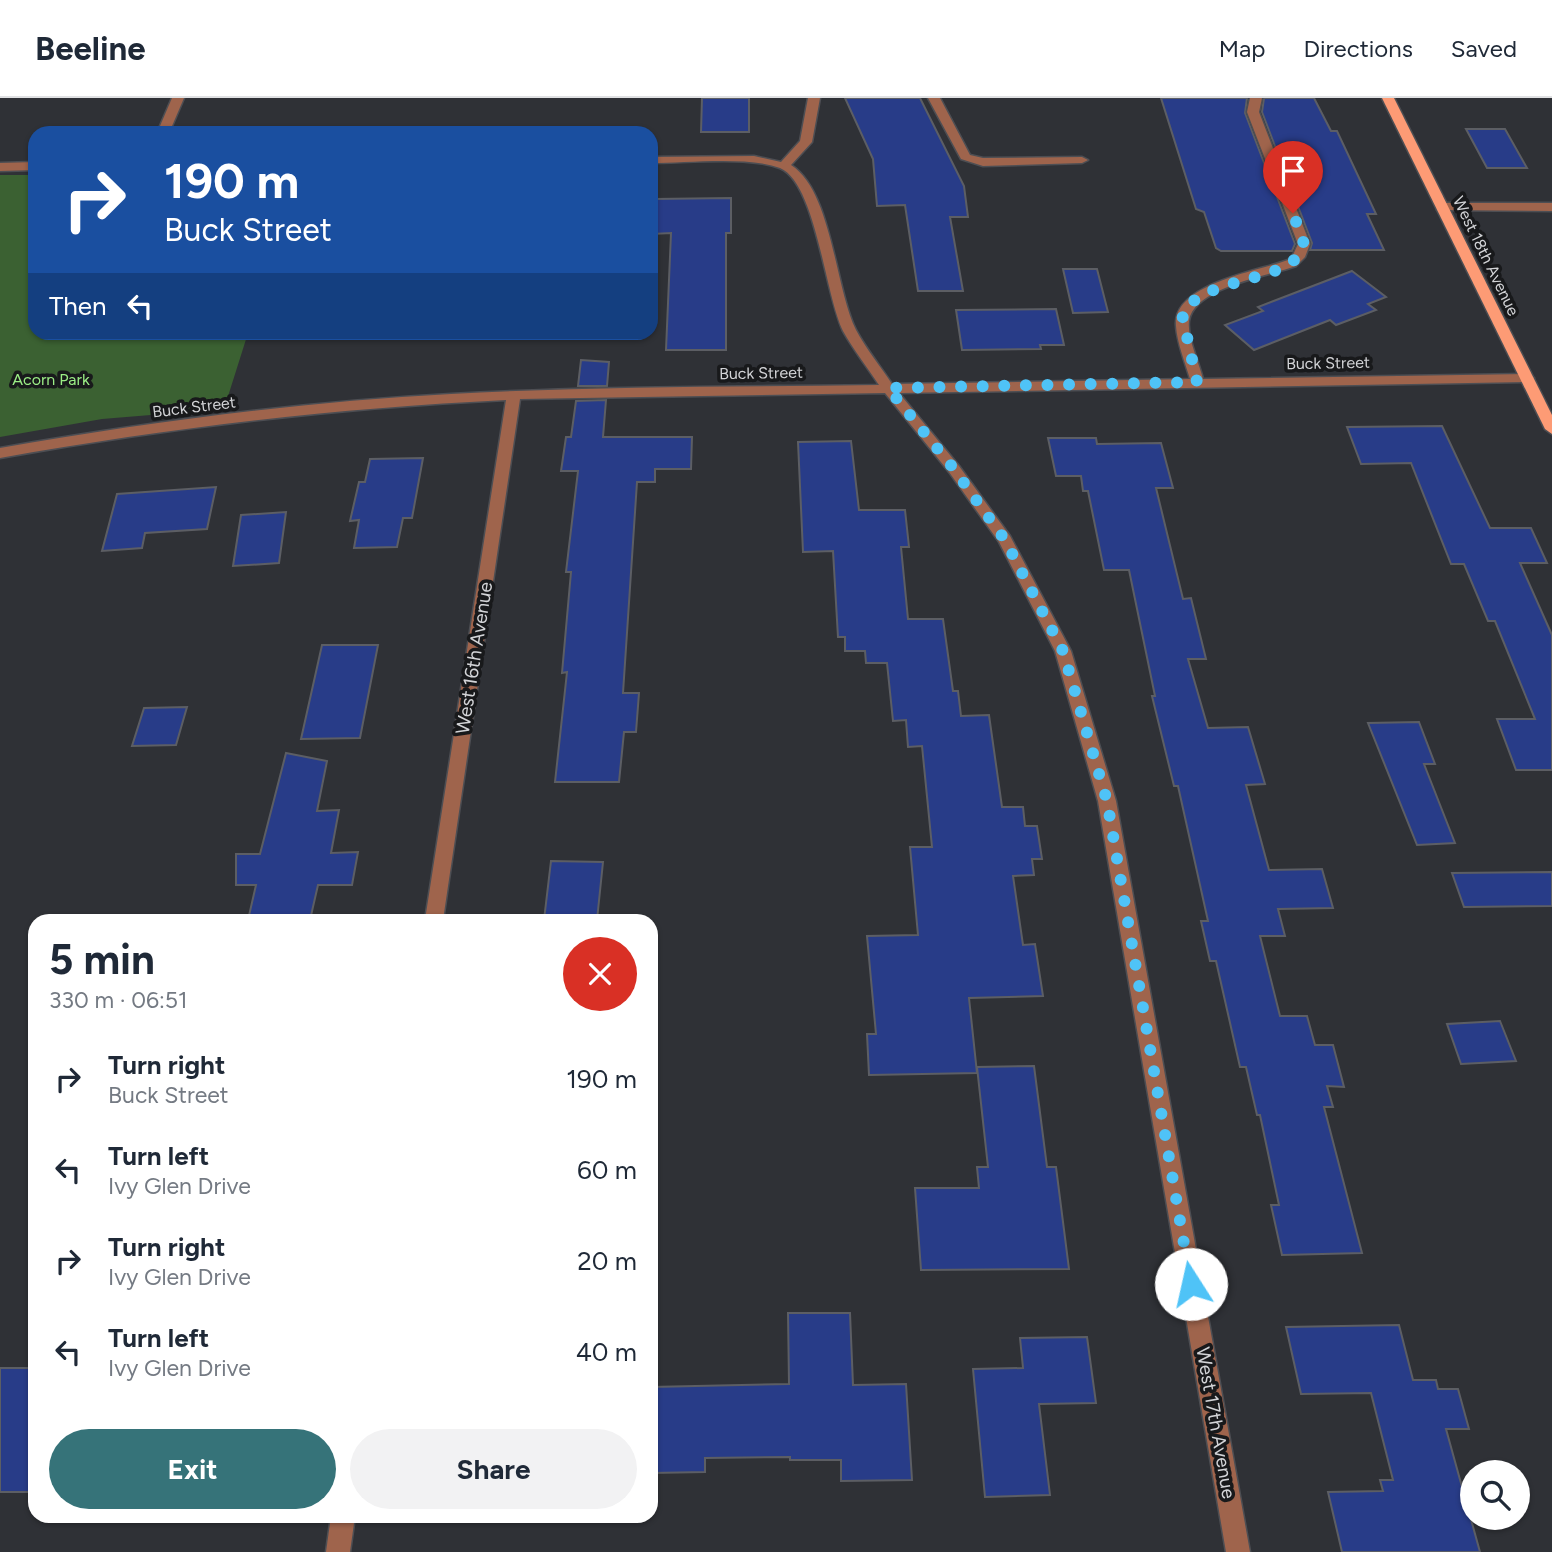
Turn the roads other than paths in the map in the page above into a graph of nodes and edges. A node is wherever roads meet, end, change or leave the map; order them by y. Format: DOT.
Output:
graph roads {
  1 [pos="178,98"];
  2 [pos="814,98"];
  3 [pos="934,98"];
  4 [pos="1256,98"];
  5 [pos="1388,98"];
  6 [pos="166,126"];
  7 [pos="658,160"];
  8 [pos="1082,160"];
  9 [pos="28,166"];
  10 [pos="784,166"];
  11 [pos="0,167"];
  12 [pos="1552,206"];
  13 [pos="1441,207"];
  14 [pos="1527,378"];
  15 [pos="1197,382"];
  16 [pos="888,388"];
  17 [pos="514,394"];
  18 [pos="1552,429"];
  19 [pos="0,453"];
  20 [pos="435,914"];
  21 [pos="342,1523"];
  22 [pos="338,1552"];
  23 [pos="1238,1552"];
  1 -- 6 [label="street"];
  2 -- 10 [label="street"];
  3 -- 8 [label="street"];
  4 -- 15 [label="street"];
  5 -- 13 [label="main road, West 18th Avenue"];
  7 -- 10 [label="street"];
  9 -- 11 [label="street"];
  10 -- 16 [label="street, West 17th Avenue"];
  12 -- 13 [label="street"];
  13 -- 14 [label="main road, West 18th Avenue"];
  14 -- 15 [label="street, Buck Street"];
  14 -- 18 [label="main road, West 18th Avenue"];
  15 -- 16 [label="street, Buck Street"];
  16 -- 17 [label="street, Buck Street"];
  16 -- 23 [label="street, West 17th Avenue"];
  17 -- 19 [label="street, Buck Street"];
  17 -- 20 [label="street, West 16th Avenue"];
  21 -- 22 [label="street"];
}
